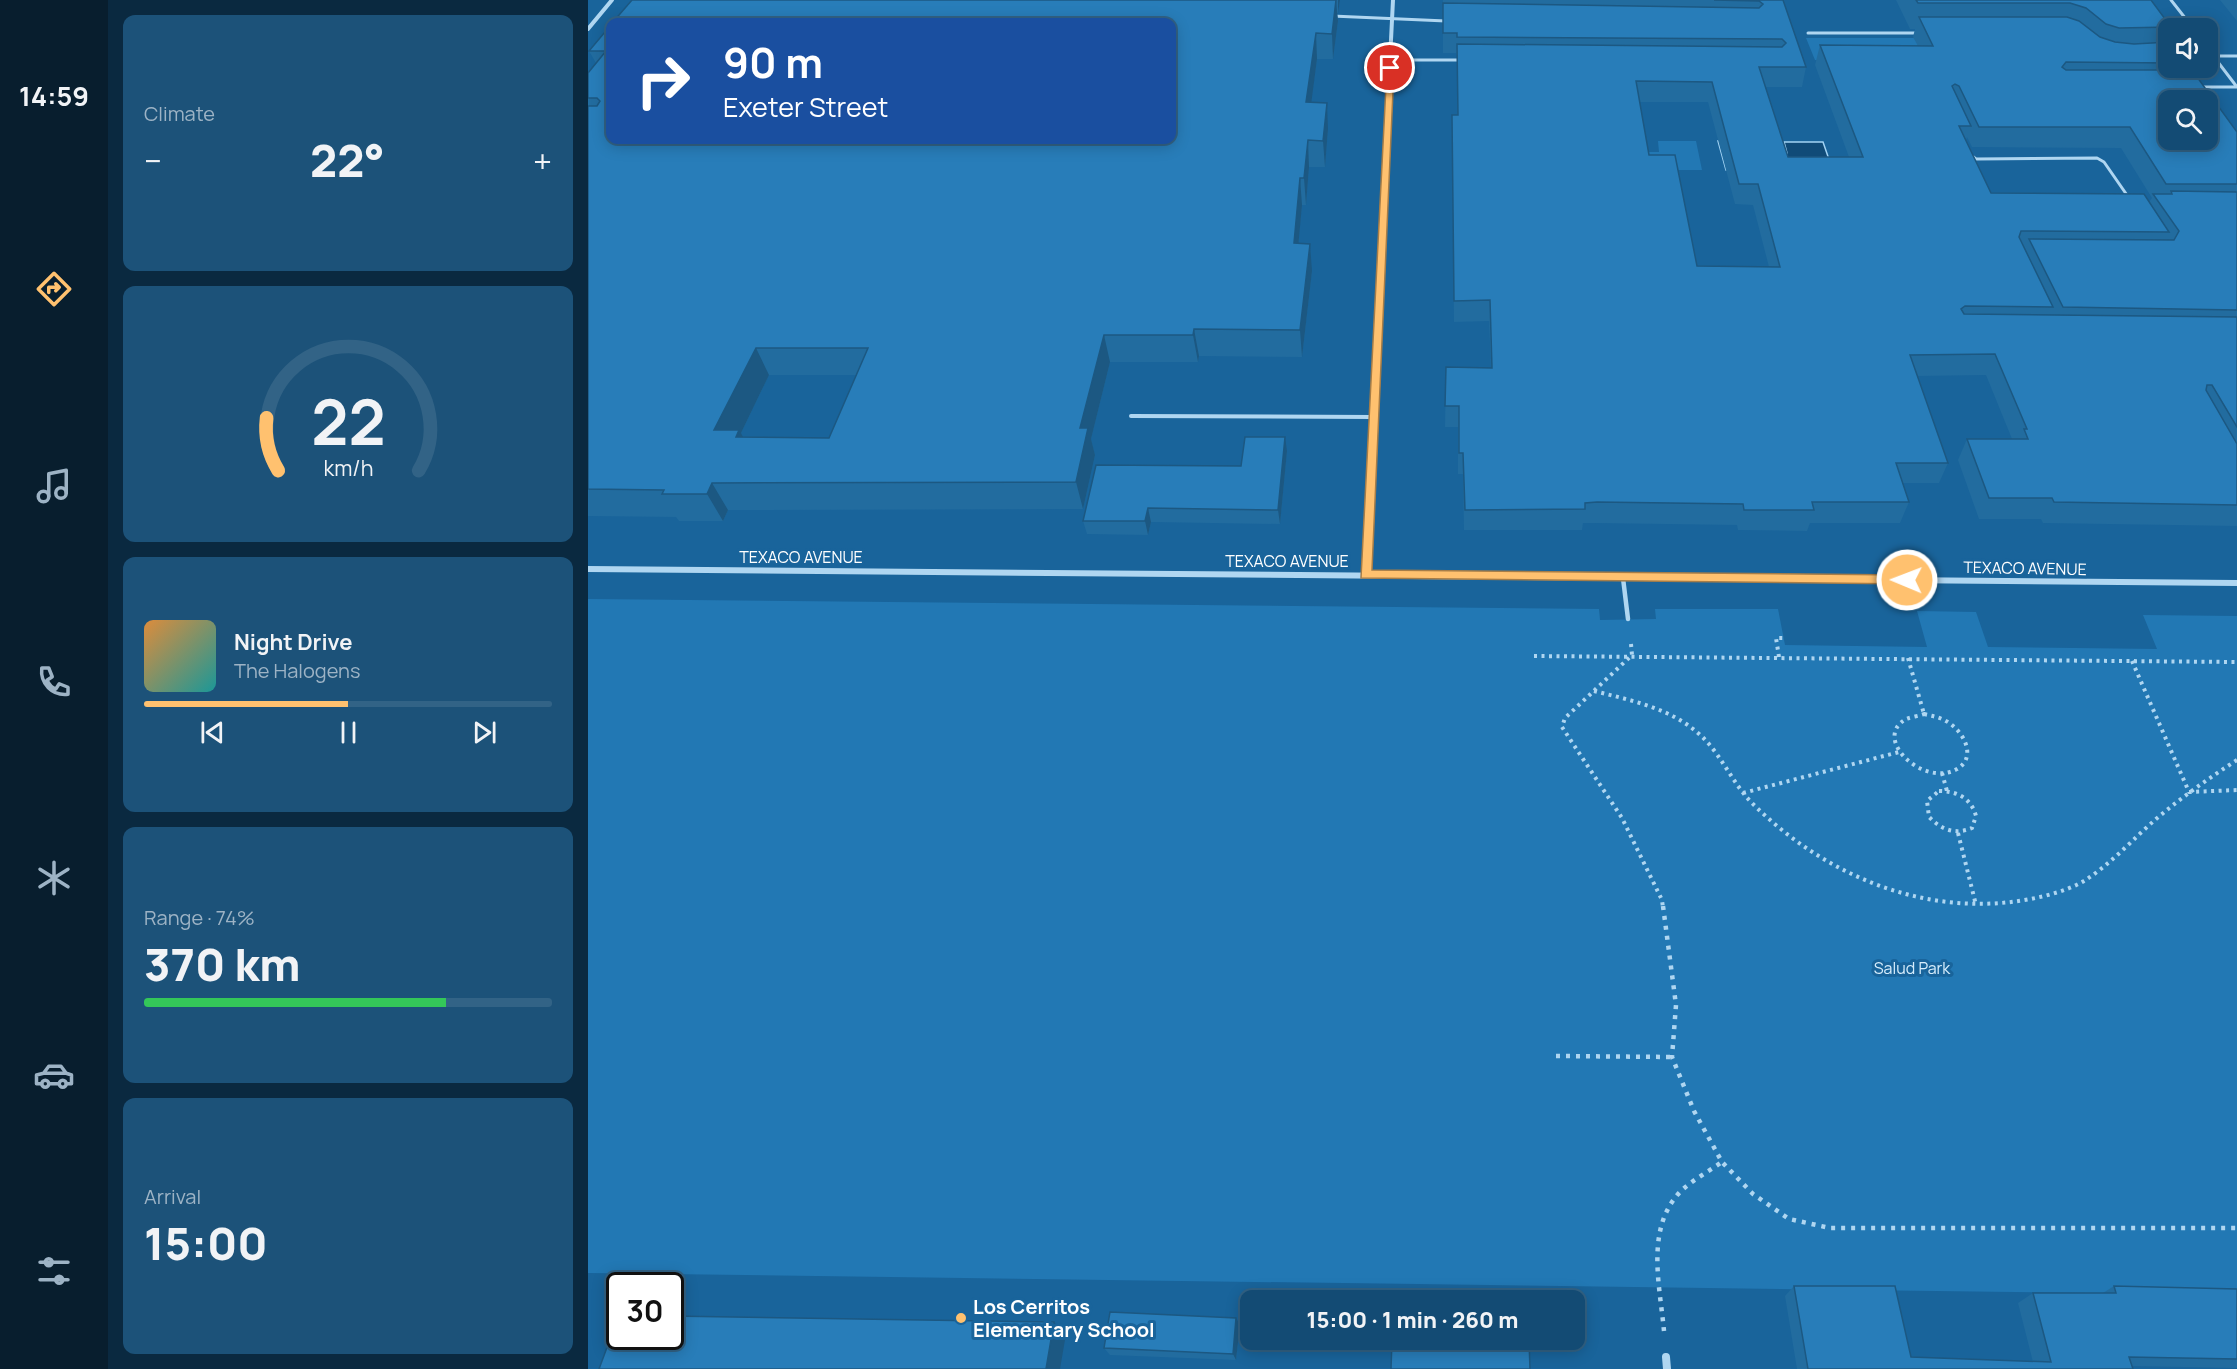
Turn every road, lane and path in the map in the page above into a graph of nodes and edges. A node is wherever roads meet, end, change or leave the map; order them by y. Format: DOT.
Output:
graph roads {
  1 [pos="612,0"];
  2 [pos="1393,0"];
  3 [pos="2171,0"];
  4 [pos="1323,16"];
  5 [pos="2185,18"];
  6 [pos="1392,20"];
  7 [pos="1451,21"];
  8 [pos="588,28"];
  9 [pos="1808,33"];
  10 [pos="1923,33"];
  11 [pos="2218,56"];
  12 [pos="2237,56"];
  13 [pos="1390,60"];
  14 [pos="1473,61"];
  15 [pos="2218,62"];
  16 [pos="2189,87"];
  17 [pos="2237,87"];
  18 [pos="1968,148"];
  19 [pos="2130,198"];
  20 [pos="1131,416"];
  21 [pos="1373,417"];
  22 [pos="588,569"];
  23 [pos="1365,575"];
  24 [pos="1623,578"];
  25 [pos="2237,583"];
  26 [pos="1628,620"];
  27 [pos="1784,638"];
  28 [pos="1632,655"];
  29 [pos="1534,656"];
  30 [pos="1779,657"];
  31 [pos="1908,658"];
  32 [pos="2132,661"];
  33 [pos="2237,662"];
  34 [pos="1593,691"];
  35 [pos="1924,714"];
  36 [pos="1899,752"];
  37 [pos="2237,760"];
  38 [pos="1942,773"];
  39 [pos="2237,790"];
  40 [pos="1947,791"];
  41 [pos="2189,792"];
  42 [pos="1743,794"];
  43 [pos="1958,833"];
  44 [pos="1976,905"];
  45 [pos="1556,1056"];
  46 [pos="1672,1057"];
  47 [pos="1722,1162"];
  48 [pos="2237,1228"];
  49 [pos="1666,1357"];
  50 [pos="1667,1369"];
  1 -- 8 [label="street"];
  2 -- 6 [label="street"];
  3 -- 5 [label="lane"];
  4 -- 6 [label="lane"];
  6 -- 7 [label="lane"];
  6 -- 13 [label="street"];
  9 -- 10 [label="lane"];
  11 -- 12 [label="lane"];
  13 -- 14 [label="lane"];
  13 -- 21 [label="street"];
  15 -- 17 [label="lane"];
  16 -- 17 [label="lane"];
  18 -- 19 [label="lane"];
  20 -- 21 [label="lane"];
  21 -- 23 [label="street"];
  22 -- 23 [label="street, TEXACO AVENUE"];
  23 -- 24 [label="street, TEXACO AVENUE"];
  24 -- 25 [label="street, TEXACO AVENUE"];
  24 -- 26 [label="lane"];
  27 -- 30 [label="path"];
  28 -- 29 [label="path"];
  28 -- 30 [label="path"];
  28 -- 34 [label="path"];
  30 -- 31 [label="path"];
  31 -- 32 [label="path"];
  31 -- 35 [label="path"];
  32 -- 33 [label="path"];
  32 -- 41 [label="path"];
  34 -- 42 [label="path"];
  34 -- 46 [label="path"];
  35 -- 36 [label="path"];
  35 -- 38 [label="path"];
  36 -- 38 [label="path"];
  36 -- 42 [label="path"];
  37 -- 41 [label="path"];
  38 -- 40 [label="path"];
  39 -- 41 [label="path"];
  40 -- 43 [label="path"];
  40 -- 43 [label="path"];
  41 -- 44 [label="path"];
  42 -- 44 [label="path"];
  43 -- 44 [label="path"];
  45 -- 46 [label="path"];
  46 -- 47 [label="path"];
  47 -- 48 [label="path"];
  47 -- 49 [label="path"];
  49 -- 50 [label="street"];
}
